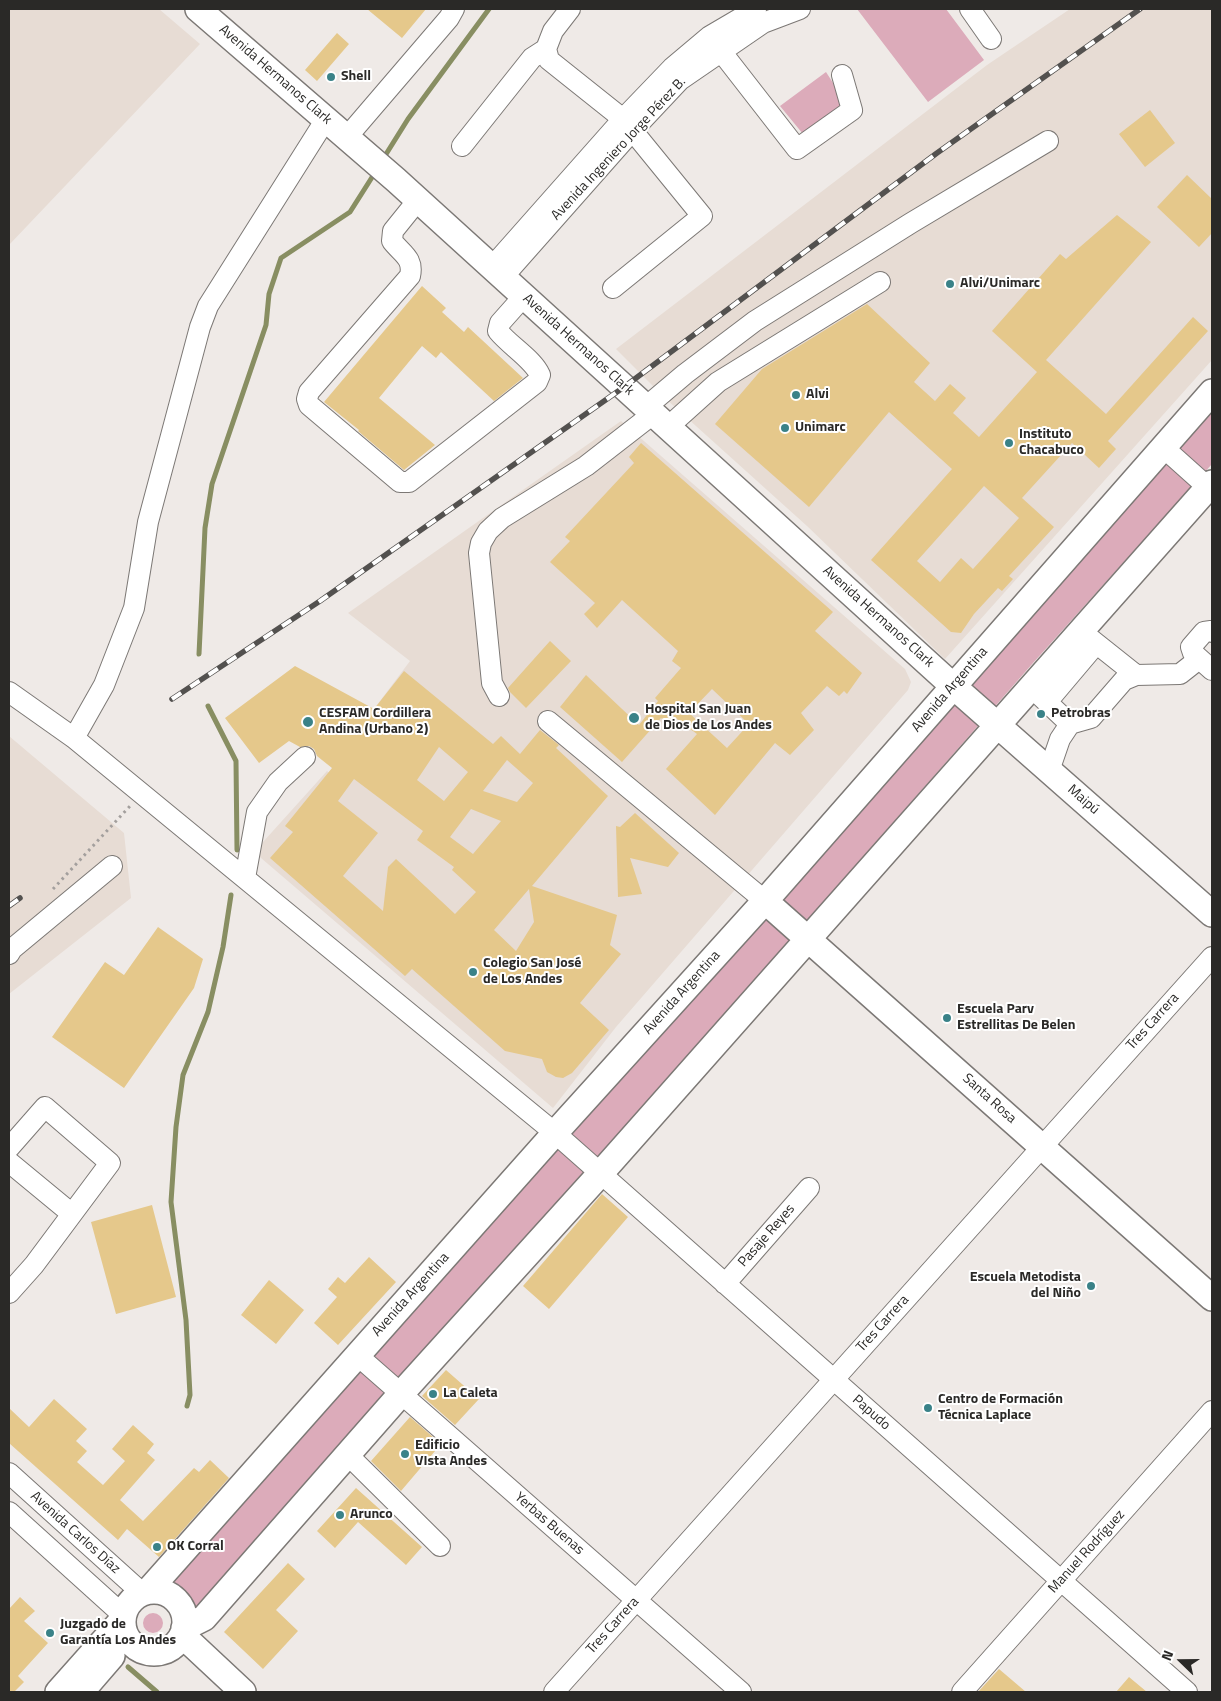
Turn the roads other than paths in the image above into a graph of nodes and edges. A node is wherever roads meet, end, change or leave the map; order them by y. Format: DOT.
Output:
graph roads {
  1 [pos="198,9"];
  2 [pos="454,9"];
  3 [pos="570,9"];
  4 [pos="756,9"];
  5 [pos="800,9"];
  6 [pos="970,9"];
  7 [pos="991,39"];
  8 [pos="715,44"];
  9 [pos="546,49"];
  10 [pos="842,75"];
  11 [pos="326,119"];
  12 [pos="628,124"];
  13 [pos="352,141"];
  14 [pos="1048,141"];
  15 [pos="462,146"];
  16 [pos="418,200"];
  17 [pos="497,272"];
  18 [pos="880,282"];
  19 [pos="613,288"];
  20 [pos="524,296"];
  21 [pos="1212,392"];
  22 [pos="656,416"];
  23 [pos="1164,448"];
  24 [pos="1211,487"];
  25 [pos="1212,632"];
  26 [pos="1089,638"];
  27 [pos="1206,665"];
  28 [pos="1136,675"];
  29 [pos="953,686"];
  30 [pos="9,692"];
  31 [pos="1039,695"];
  32 [pos="499,696"];
  33 [pos="548,722"];
  34 [pos="1070,724"];
  35 [pos="997,725"];
  36 [pos="74,738"];
  37 [pos="305,757"];
  38 [pos="1049,771"];
  39 [pos="112,866"];
  40 [pos="245,878"];
  41 [pos="765,901"];
  42 [pos="1212,914"];
  43 [pos="808,939"];
  44 [pos="9,954"];
  45 [pos="1212,956"];
  46 [pos="555,1134"];
  47 [pos="1042,1147"];
  48 [pos="9,1148"];
  49 [pos="9,1162"];
  50 [pos="600,1174"];
  51 [pos="809,1188"];
  52 [pos="72,1214"];
  53 [pos="725,1284"];
  54 [pos="9,1294"];
  55 [pos="1212,1298"];
  56 [pos="357,1355"];
  57 [pos="834,1380"];
  58 [pos="402,1394"];
  59 [pos="1212,1411"];
  60 [pos="348,1455"];
  61 [pos="9,1474"];
  62 [pos="9,1512"];
  63 [pos="440,1546"];
  64 [pos="1061,1581"];
  65 [pos="145,1592"];
  66 [pos="636,1601"];
  67 [pos="125,1624"];
  68 [pos="179,1637"];
  69 [pos="58,1692"];
  70 [pos="81,1692"];
  71 [pos="217,1692"];
  72 [pos="243,1692"];
  73 [pos="554,1692"];
  74 [pos="741,1692"];
  75 [pos="962,1692"];
  76 [pos="1187,1692"];
  1 -- 11 [label="main road, Avenida Hermanos Clark"];
  2 -- 13 [label="street"];
  3 -- 9 [label="street"];
  4 -- 8 [label="street, Avenida Ingeniero Jorge Pérez B."];
  5 -- 8 [label="street, Avenida Ingeniero Jorge Pérez B."];
  6 -- 7 [label="street"];
  8 -- 10 [label="street"];
  8 -- 12 [label="street, Avenida Ingeniero Jorge Pérez B."];
  9 -- 12 [label="street"];
  9 -- 15 [label="street"];
  11 -- 13 [label="main road, Avenida Hermanos Clark"];
  11 -- 36 [label="street"];
  12 -- 17 [label="street, Avenida Ingeniero Jorge Pérez B."];
  12 -- 19 [label="street"];
  13 -- 16 [label="main road, Avenida Hermanos Clark"];
  14 -- 22 [label="street"];
  16 -- 17 [label="main road, Avenida Hermanos Clark"];
  16 -- 20 [label="street"];
  17 -- 20 [label="main road, Avenida Hermanos Clark"];
  18 -- 22 [label="street"];
  20 -- 22 [label="main road, Avenida Hermanos Clark"];
  21 -- 23 [label="main road, Avenida Argentina"];
  22 -- 29 [label="main road, Avenida Hermanos Clark"];
  22 -- 32 [label="street"];
  23 -- 24 [label="street"];
  23 -- 29 [label="main road, Avenida Argentina"];
  24 -- 26 [label="main road"];
  25 -- 27 [label="street"];
  26 -- 28 [label="street"];
  26 -- 31 [label="main road"];
  27 -- 28 [label="street"];
  28 -- 34 [label="street"];
  29 -- 35 [label="main road, Maipú"];
  29 -- 41 [label="main road, Avenida Argentina"];
  30 -- 36 [label="street, Papudo"];
  31 -- 34 [label="street"];
  31 -- 35 [label="main road"];
  33 -- 41 [label="street"];
  34 -- 38 [label="street"];
  35 -- 38 [label="main road, Maipú"];
  35 -- 43 [label="main road"];
  36 -- 40 [label="street, Papudo"];
  37 -- 40 [label="street"];
  38 -- 42 [label="main road, Maipú"];
  39 -- 44 [label="street"];
  40 -- 46 [label="street, Papudo"];
  41 -- 43 [label="main road, Santa Rosa"];
  41 -- 46 [label="main road, Avenida Argentina"];
  43 -- 47 [label="main road, Santa Rosa"];
  43 -- 50 [label="main road"];
  45 -- 47 [label="street, Tres Carrera"];
  46 -- 50 [label="street, Papudo"];
  46 -- 56 [label="main road, Avenida Argentina"];
  47 -- 55 [label="main road, Santa Rosa"];
  47 -- 57 [label="street, Tres Carrera"];
  48 -- 52 [label="street"];
  49 -- 52 [label="street"];
  50 -- 53 [label="street, Papudo"];
  50 -- 58 [label="main road"];
  51 -- 53 [label="street, Pasaje Reyes"];
  52 -- 54 [label="street"];
  53 -- 57 [label="street, Papudo"];
  56 -- 58 [label="street, Yerbas Buenas"];
  56 -- 65 [label="main road, Avenida Argentina"];
  57 -- 64 [label="street, Papudo"];
  57 -- 66 [label="street, Tres Carrera"];
  58 -- 60 [label="main road"];
  58 -- 66 [label="street, Yerbas Buenas"];
  59 -- 64 [label="street, Manuel Rodríguez"];
  60 -- 63 [label="street"];
  60 -- 68 [label="main road"];
  61 -- 65 [label="street, Avenida Carlos Díaz"];
  62 -- 67 [label="street, Avenida Carlos Díaz"];
  64 -- 75 [label="street, Manuel Rodríguez"];
  64 -- 76 [label="street, Papudo"];
  65 -- 67 [label="main road, Avenida Argentina"];
  65 -- 68 [label="main road"];
  66 -- 73 [label="street, Tres Carrera"];
  66 -- 74 [label="street, Yerbas Buenas"];
  67 -- 68 [label="main road"];
  67 -- 69 [label="main road"];
  67 -- 70 [label="main road"];
  68 -- 71 [label="main road"];
  68 -- 72 [label="main road"];
}
